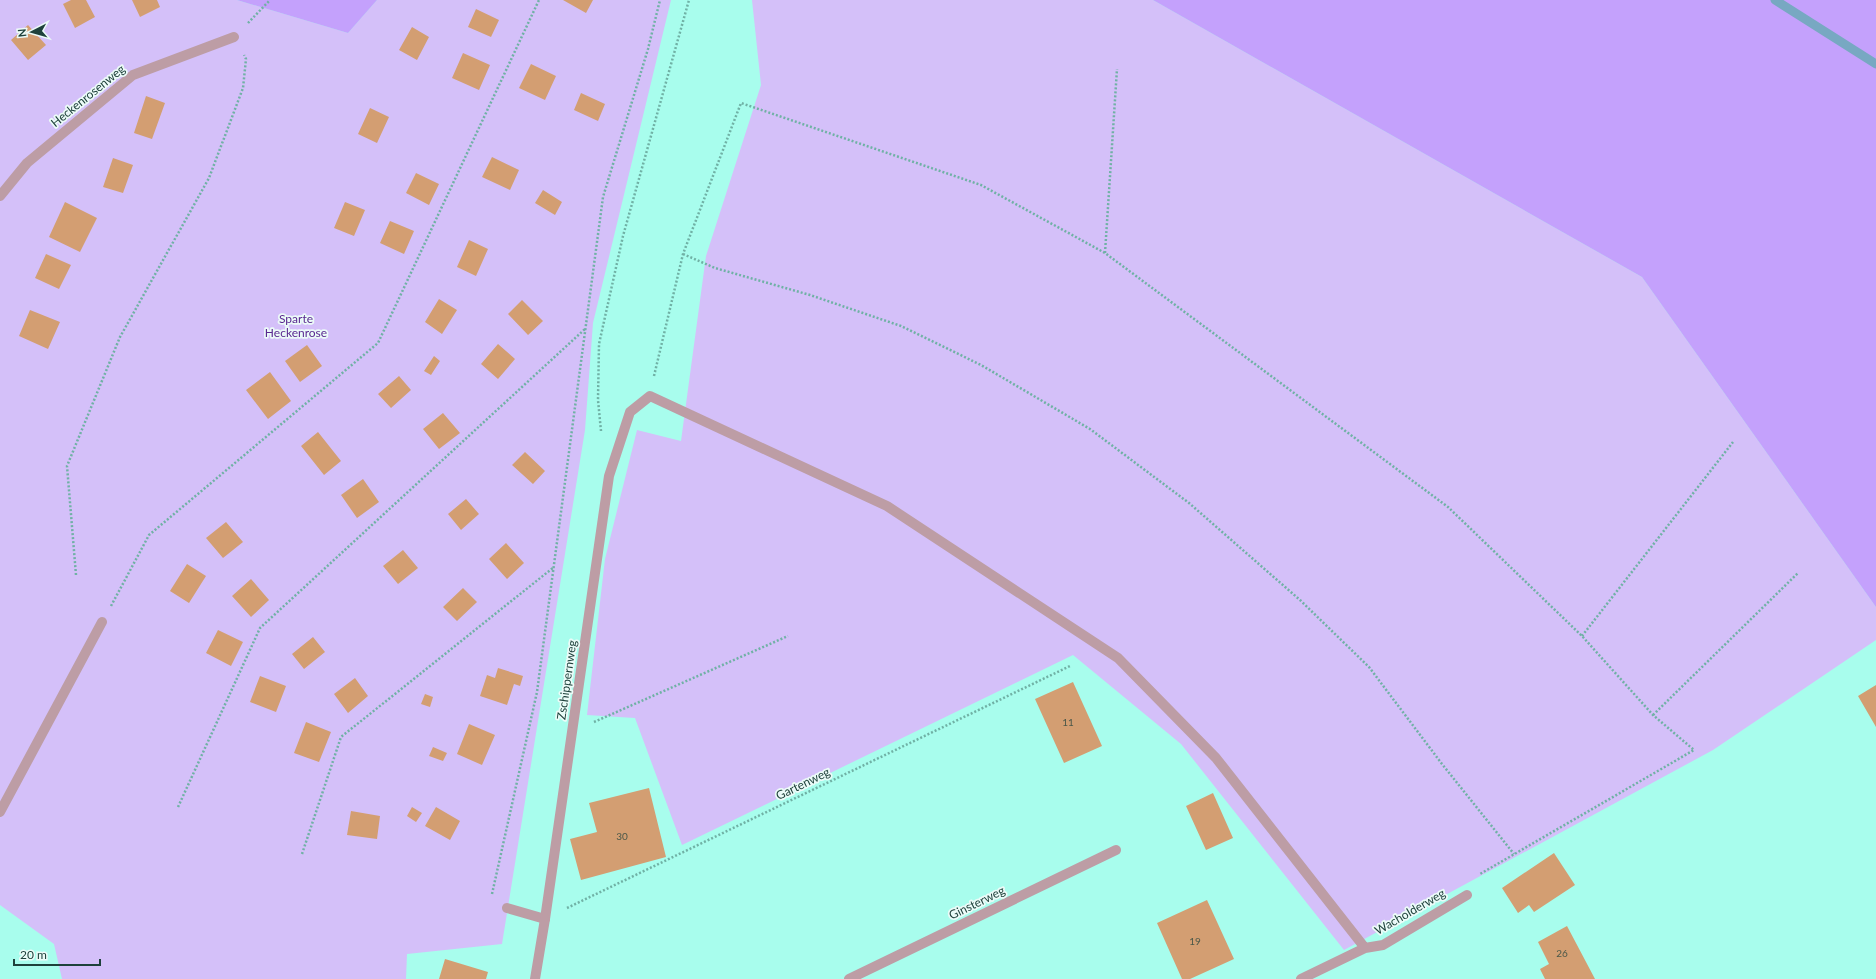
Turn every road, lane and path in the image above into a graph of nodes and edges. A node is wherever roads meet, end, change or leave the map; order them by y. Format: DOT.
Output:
graph roads {
  1 [pos="270,0"];
  2 [pos="539,0"];
  3 [pos="660,0"];
  4 [pos="689,0"];
  5 [pos="234,37"];
  6 [pos="1117,69"];
  7 [pos="0,196"];
  8 [pos="1105,253"];
  9 [pos="683,254"];
  10 [pos="585,328"];
  11 [pos="650,396"];
  12 [pos="602,436"];
  13 [pos="1733,442"];
  14 [pos="554,567"];
  15 [pos="1798,573"];
  16 [pos="76,575"];
  17 [pos="102,622"];
  18 [pos="788,636"];
  19 [pos="1582,636"];
  20 [pos="1070,666"];
  21 [pos="1652,715"];
  22 [pos="573,731"];
  23 [pos="178,807"];
  24 [pos="0,812"];
  25 [pos="1116,850"];
  26 [pos="302,854"];
  27 [pos="1514,854"];
  28 [pos="1480,874"];
  29 [pos="1467,895"];
  30 [pos="490,901"];
  31 [pos="507,908"];
  32 [pos="544,919"];
  33 [pos="1365,948"];
  34 [pos="535,979"];
  35 [pos="849,979"];
  36 [pos="1301,979"];
  1 -- 5 [label="path"];
  2 -- 17 [label="path"];
  3 -- 10 [label="path"];
  4 -- 12 [label="path"];
  5 -- 7 [label="street, Heckenrosenweg"];
  5 -- 16 [label="path"];
  6 -- 8 [label="path"];
  8 -- 9 [label="path"];
  8 -- 19 [label="path"];
  9 -- 11 [label="path"];
  9 -- 27 [label="path"];
  10 -- 14 [label="path"];
  10 -- 23 [label="path"];
  11 -- 22 [label="street, Zschippernweg"];
  11 -- 33 [label="street"];
  13 -- 19 [label="path"];
  14 -- 26 [label="path"];
  14 -- 30 [label="path"];
  15 -- 21 [label="path"];
  17 -- 24 [label="street"];
  18 -- 22 [label="path"];
  19 -- 21 [label="path"];
  20 -- 32 [label="path, Gartenweg"];
  21 -- 27 [label="path"];
  22 -- 32 [label="street, Zschippernweg"];
  25 -- 35 [label="street, Ginsterweg"];
  27 -- 28 [label="path"];
  29 -- 33 [label="street, Wacholderweg"];
  31 -- 32 [label="street"];
  32 -- 34 [label="street, Zschippernweg"];
  33 -- 36 [label="street, Wacholderweg"];
}
